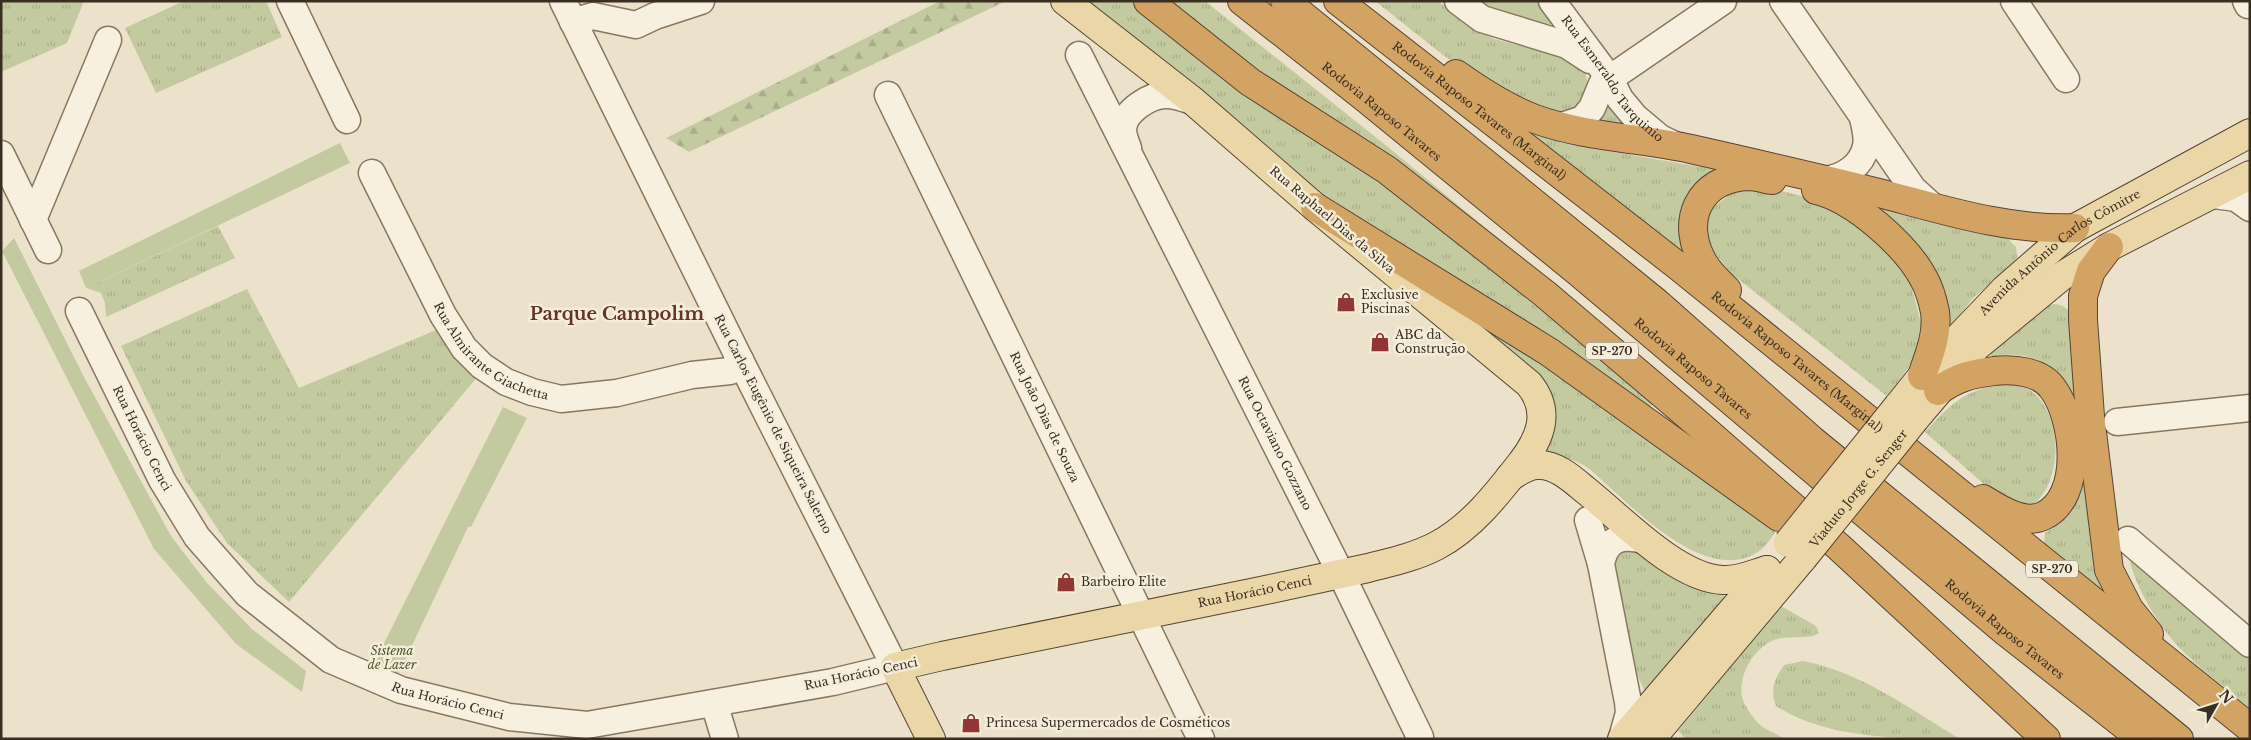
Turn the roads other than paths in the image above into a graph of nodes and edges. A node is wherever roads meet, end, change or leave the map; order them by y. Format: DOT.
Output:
graph roads {
  1 [pos="290,1"];
  2 [pos="701,1"];
  3 [pos="1065,1"];
  4 [pos="1148,1"];
  5 [pos="1242,1"];
  6 [pos="1285,1"];
  7 [pos="1338,1"];
  8 [pos="1354,1"];
  9 [pos="1458,1"];
  10 [pos="1723,1"];
  11 [pos="1783,1"];
  12 [pos="2014,1"];
  13 [pos="1558,10"];
  14 [pos="568,12"];
  15 [pos="1536,36"];
  16 [pos="108,40"];
  17 [pos="1079,55"];
  18 [pos="2066,78"];
  19 [pos="1610,79"];
  20 [pos="888,95"];
  21 [pos="1192,101"];
  22 [pos="1864,118"];
  23 [pos="347,120"];
  24 [pos="1559,127"];
  25 [pos="2250,133"];
  26 [pos="1679,146"];
  27 [pos="1128,149"];
  28 [pos="1,154"];
  29 [pos="372,172"];
  30 [pos="2250,175"];
  31 [pos="1826,180"];
  32 [pos="2214,194"];
  33 [pos="1315,206"];
  34 [pos="1933,207"];
  35 [pos="2250,208"];
  36 [pos="32,220"];
  37 [pos="2076,228"];
  38 [pos="2109,247"];
  39 [pos="48,250"];
  40 [pos="79,310"];
  41 [pos="738,357"];
  42 [pos="1816,380"];
  43 [pos="1930,383"];
  44 [pos="2250,408"];
  45 [pos="1854,410"];
  46 [pos="1906,413"];
  47 [pos="2117,422"];
  48 [pos="1510,477"];
  49 [pos="1644,540"];
  50 [pos="2128,540"];
  51 [pos="1796,550"];
  52 [pos="1767,570"];
  53 [pos="1341,574"];
  54 [pos="1904,607"];
  55 [pos="1140,615"];
  56 [pos="1729,630"];
  57 [pos="2006,632"];
  58 [pos="2249,643"];
  59 [pos="942,656"];
  60 [pos="895,667"];
  61 [pos="714,703"];
  62 [pos="914,706"];
  63 [pos="2250,727"];
  64 [pos="1420,737"];
  65 [pos="1622,738"];
  66 [pos="725,739"];
  67 [pos="931,739"];
  68 [pos="1201,739"];
  69 [pos="1651,739"];
  70 [pos="2046,739"];
  71 [pos="2119,739"];
  72 [pos="2142,739"];
  73 [pos="2179,739"];
  1 -- 23 [label="street"];
  2 -- 14 [label="street"];
  3 -- 21 [label="main road, Rua Raphael Dias da Silva"];
  4 -- 54 [label="highway, SP-270"];
  5 -- 57 [label="highway, Rodovia Raposo Tavares / SP-270"];
  6 -- 73 [label="highway, Rodovia Raposo Tavares"];
  7 -- 42 [label="highway, Rodovia Raposo Tavares (Marginal) / SP-270"];
  8 -- 24 [label="highway"];
  9 -- 15 [label="street"];
  10 -- 19 [label="street"];
  11 -- 22 [label="street"];
  12 -- 18 [label="street"];
  13 -- 15 [label="street"];
  13 -- 19 [label="street, Rua Esmeraldo Tarquinio"];
  14 -- 41 [label="street, Rua Carlos Eugênio de Siqueira Salerno"];
  15 -- 19 [label="street"];
  16 -- 36 [label="street"];
  17 -- 27 [label="street, Rua Octaviano Gozzano"];
  19 -- 24 [label="street"];
  19 -- 26 [label="street, Rua Esmeraldo Tarquinio"];
  20 -- 55 [label="street, Rua João Dias de Souza"];
  21 -- 27 [label="street, Rua Octaviano Gozzano"];
  21 -- 33 [label="main road, Rua Raphael Dias da Silva"];
  22 -- 31 [label="street"];
  22 -- 34 [label="street"];
  24 -- 26 [label="highway"];
  25 -- 37 [label="main road, Avenida Antônio Carlos Cômitre"];
  26 -- 31 [label="highway"];
  27 -- 53 [label="street, Rua Octaviano Gozzano"];
  28 -- 36 [label="street"];
  29 -- 41 [label="street, Rua Almirante Giachetta"];
  30 -- 32 [label="main road, Avenida Antônio Carlos Cômitre"];
  31 -- 34 [label="highway"];
  32 -- 35 [label="street"];
  32 -- 38 [label="main road, Avenida Antônio Carlos Cômitre"];
  33 -- 48 [label="main road, Rua Raphael Dias da Silva"];
  33 -- 54 [label="highway"];
  34 -- 37 [label="highway"];
  36 -- 39 [label="street"];
  37 -- 43 [label="main road, Avenida Antônio Carlos Cômitre"];
  38 -- 43 [label="main road, Avenida Antônio Carlos Cômitre"];
  38 -- 63 [label="highway"];
  40 -- 61 [label="street, Rua Horácio Cenci"];
  41 -- 60 [label="street, Rua Carlos Eugênio de Siqueira Salerno"];
  42 -- 43 [label="highway"];
  42 -- 45 [label="highway, Rodovia Raposo Tavares (Marginal) / SP-270"];
  43 -- 45 [label="highway"];
  43 -- 46 [label="main road, Avenida Antônio Carlos Cômitre"];
  44 -- 47 [label="street"];
  45 -- 63 [label="highway, Rodovia Raposo Tavares (Marginal) / SP-270"];
  46 -- 51 [label="main road, Viaduto Jorge G. Senger, bridge"];
  48 -- 49 [label="main road"];
  48 -- 53 [label="main road, Rua Horácio Cenci"];
  49 -- 52 [label="main road"];
  49 -- 65 [label="street"];
  50 -- 58 [label="street"];
  51 -- 52 [label="main road"];
  51 -- 56 [label="main road"];
  52 -- 56 [label="main road"];
  53 -- 55 [label="main road, Rua Horácio Cenci"];
  53 -- 64 [label="street, Rua Octaviano Gozzano"];
  54 -- 70 [label="highway, SP-270"];
  55 -- 59 [label="main road, Rua Horácio Cenci"];
  55 -- 68 [label="street, Rua João Dias de Souza"];
  56 -- 65 [label="main road"];
  56 -- 69 [label="main road"];
  57 -- 71 [label="highway"];
  57 -- 72 [label="highway, Rodovia Raposo Tavares / SP-270"];
  59 -- 60 [label="main road, Rua Horácio Cenci"];
  59 -- 62 [label="main road, Rua Horácio Cenci"];
  60 -- 61 [label="street, Rua Horácio Cenci"];
  60 -- 62 [label="main road, Rua Carlos Eugênio de Siqueira Salerno"];
  61 -- 66 [label="street"];
  62 -- 67 [label="main road, Rua Carlos Eugênio de Siqueira Salerno"];
}
